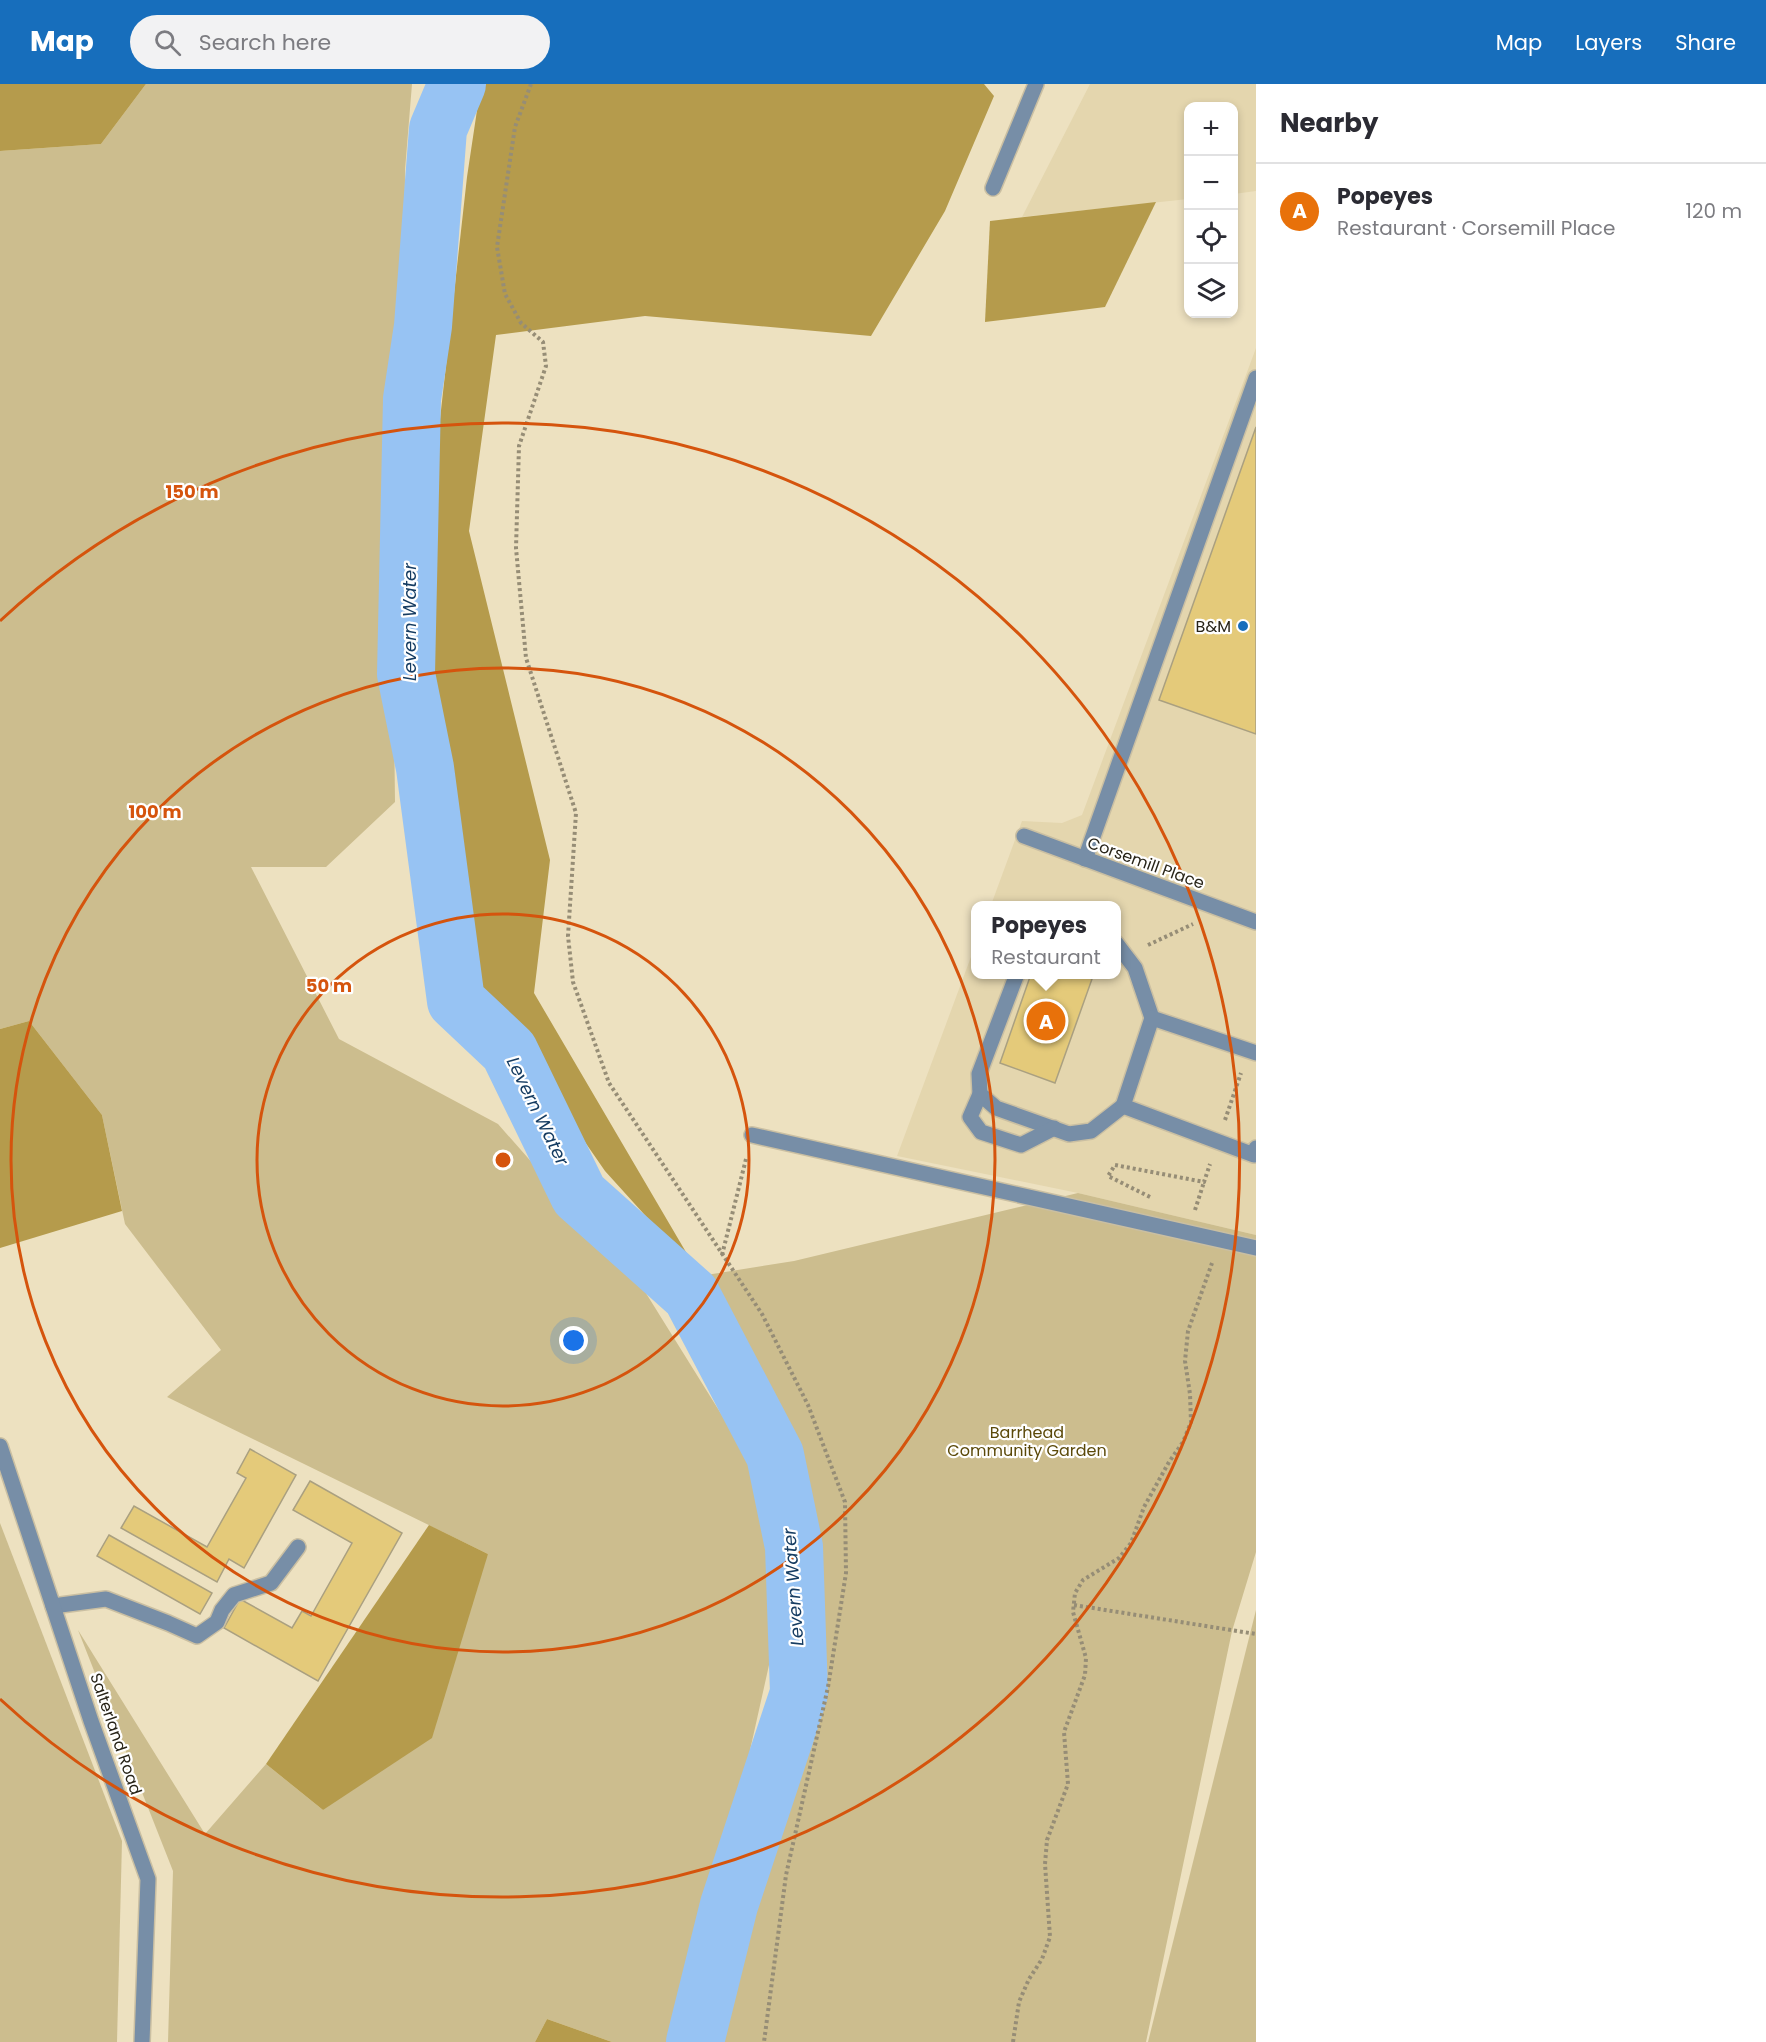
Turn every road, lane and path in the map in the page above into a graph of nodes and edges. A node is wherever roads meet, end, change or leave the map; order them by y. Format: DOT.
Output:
graph roads {
  1 [pos="531,84"];
  2 [pos="1036,84"];
  3 [pos="993,188"];
  4 [pos="1256,378"];
  5 [pos="1024,836"];
  6 [pos="1085,859"];
  7 [pos="1200,921"];
  8 [pos="1256,922"];
  9 [pos="1121,950"];
  10 [pos="1015,979"];
  11 [pos="1152,1018"];
  12 [pos="1256,1053"];
  13 [pos="980,1094"];
  14 [pos="1123,1106"];
  15 [pos="1054,1128"];
  16 [pos="752,1135"];
  17 [pos="1255,1153"];
  18 [pos="1204,1182"];
  19 [pos="1193,1219"];
  20 [pos="1221,1239"];
  21 [pos="1256,1248"];
  22 [pos="722,1255"];
  23 [pos="0,1446"];
  24 [pos="298,1547"];
  25 [pos="1074,1605"];
  26 [pos="53,1606"];
  27 [pos="1256,1634"];
  28 [pos="142,2042"];
  29 [pos="764,2042"];
  30 [pos="1013,2042"];
  1 -- 22 [label="path"];
  2 -- 3 [label="street"];
  4 -- 6 [label="street"];
  5 -- 6 [label="street, Corsemill Place"];
  6 -- 8 [label="street, Corsemill Place"];
  7 -- 9 [label="path"];
  9 -- 11 [label="street"];
  10 -- 13 [label="street"];
  11 -- 12 [label="street"];
  11 -- 14 [label="street"];
  13 -- 15 [label="street"];
  13 -- 15 [label="street"];
  14 -- 15 [label="street"];
  14 -- 17 [label="street"];
  16 -- 20 [label="street"];
  16 -- 22 [label="path"];
  18 -- 19 [label="path"];
  20 -- 21 [label="street"];
  20 -- 25 [label="path"];
  22 -- 29 [label="path"];
  23 -- 26 [label="street, Salterland Road"];
  24 -- 26 [label="street"];
  25 -- 27 [label="path"];
  25 -- 30 [label="path"];
  26 -- 28 [label="street, Salterland Road"];
}
